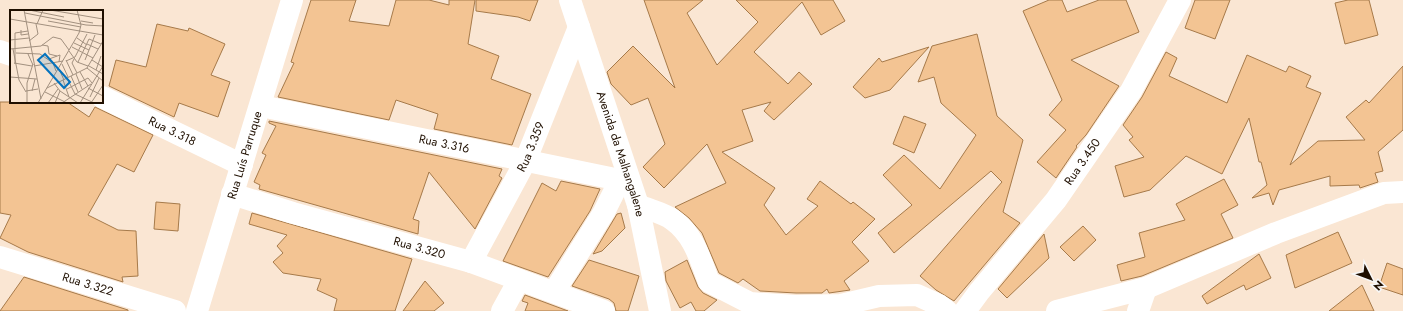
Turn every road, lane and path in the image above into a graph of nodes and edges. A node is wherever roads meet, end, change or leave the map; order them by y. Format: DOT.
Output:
graph roads {
  1 [pos="292,0"];
  2 [pos="570,0"];
  3 [pos="1180,0"];
  4 [pos="579,27"];
  5 [pos="0,51"];
  6 [pos="10,55"];
  7 [pos="103,97"];
  8 [pos="261,106"];
  9 [pos="525,162"];
  10 [pos="242,165"];
  11 [pos="624,180"];
  12 [pos="1403,192"];
  13 [pos="232,194"];
  14 [pos="638,205"];
  15 [pos="0,257"];
  16 [pos="471,262"];
  17 [pos="519,280"];
  18 [pos="1146,288"];
  19 [pos="554,292"];
  20 [pos="175,311"];
  21 [pos="197,311"];
  22 [pos="502,311"];
  23 [pos="604,311"];
  24 [pos="660,311"];
  25 [pos="947,311"];
  26 [pos="965,311"];
  27 [pos="1057,311"];
  28 [pos="1138,311"];
  1 -- 8 [label="street, Rua Luís Parruque"];
  2 -- 4 [label="street, Avenida da Malhangalene"];
  3 -- 26 [label="street, Rua 3.450"];
  4 -- 9 [label="street, Rua 3.359"];
  4 -- 11 [label="street, Avenida da Malhangalene"];
  5 -- 6 [label="street"];
  7 -- 10 [label="street, Rua 3.318"];
  8 -- 9 [label="street, Rua 3.316"];
  8 -- 10 [label="street, Rua Luís Parruque"];
  9 -- 11 [label="street, Rua 3.316"];
  9 -- 16 [label="street, Rua 3.359"];
  10 -- 13 [label="street, Rua Luís Parruque"];
  11 -- 14 [label="street, Avenida da Malhangalene"];
  11 -- 19 [label="street"];
  12 -- 18 [label="street"];
  13 -- 16 [label="street, Rua 3.320"];
  13 -- 21 [label="street, Rua Luís Parruque"];
  14 -- 24 [label="street, Avenida da Malhangalene"];
  14 -- 25 [label="street"];
  15 -- 20 [label="street, Rua 3.322"];
  16 -- 17 [label="street, Rua 3.320"];
  17 -- 19 [label="street, Rua 3.320"];
  17 -- 22 [label="street"];
  18 -- 27 [label="street"];
  18 -- 28 [label="street"];
  19 -- 23 [label="street, Rua 3.320"];
}
